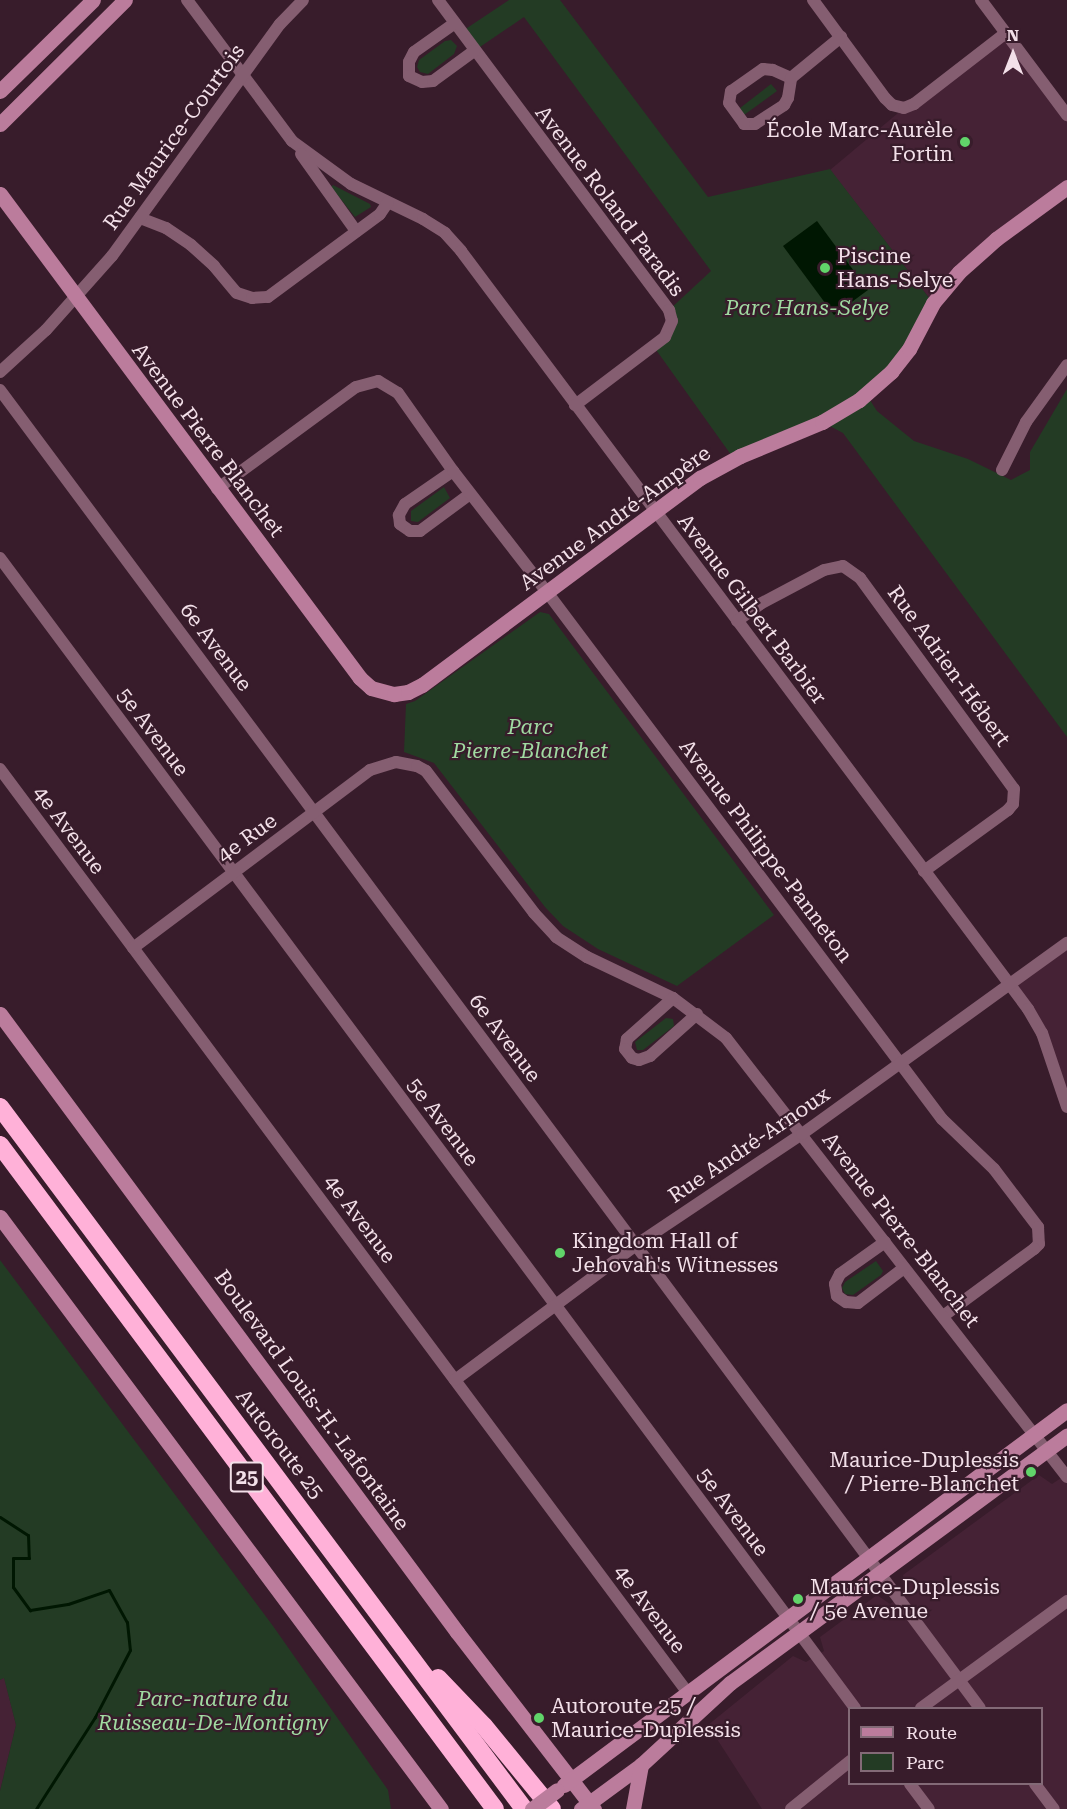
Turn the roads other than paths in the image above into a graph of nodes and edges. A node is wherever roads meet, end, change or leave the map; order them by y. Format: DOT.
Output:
graph roads {
  1 [pos="93,0"];
  2 [pos="125,0"];
  3 [pos="187,0"];
  4 [pos="303,0"];
  5 [pos="438,0"];
  6 [pos="813,0"];
  7 [pos="981,0"];
  8 [pos="455,22"];
  9 [pos="1006,33"];
  10 [pos="841,37"];
  11 [pos="474,51"];
  12 [pos="243,78"];
  13 [pos="791,78"];
  14 [pos="0,91"];
  15 [pos="1067,115"];
  16 [pos="0,124"];
  17 [pos="292,141"];
  18 [pos="1067,187"];
  19 [pos="0,194"];
  20 [pos="388,202"];
  21 [pos="140,218"];
  22 [pos="356,231"];
  23 [pos="76,298"];
  24 [pos="1067,365"];
  25 [pos="0,372"];
  26 [pos="0,390"];
  27 [pos="576,405"];
  28 [pos="1002,470"];
  29 [pos="453,471"];
  30 [pos="217,489"];
  31 [pos="470,494"];
  32 [pos="654,512"];
  33 [pos="0,558"];
  34 [pos="547,592"];
  35 [pos="737,621"];
  36 [pos="394,694"];
  37 [pos="387,764"];
  38 [pos="0,769"];
  39 [pos="314,813"];
  40 [pos="924,871"];
  41 [pos="233,872"];
  42 [pos="1067,943"];
  43 [pos="133,948"];
  44 [pos="1009,984"];
  45 [pos="673,998"];
  46 [pos="0,1014"];
  47 [pos="697,1014"];
  48 [pos="901,1064"];
  49 [pos="0,1107"];
  50 [pos="1067,1107"];
  51 [pos="802,1134"];
  52 [pos="0,1145"];
  53 [pos="0,1217"];
  54 [pos="885,1242"];
  55 [pos="636,1245"];
  56 [pos="904,1268"];
  57 [pos="555,1305"];
  58 [pos="943,1316"];
  59 [pos="455,1380"];
  60 [pos="1067,1410"];
  61 [pos="1034,1435"];
  62 [pos="1067,1435"];
  63 [pos="1046,1450"];
  64 [pos="1067,1477"];
  65 [pos="868,1558"];
  66 [pos="879,1574"];
  67 [pos="1067,1601"];
  68 [pos="788,1617"];
  69 [pos="387,1625"];
  70 [pos="800,1633"];
  71 [pos="959,1681"];
  72 [pos="688,1693"];
  73 [pos="854,1707"];
  74 [pos="922,1707"];
  75 [pos="979,1707"];
  76 [pos="848,1762"];
  77 [pos="641,1765"];
  78 [pos="572,1779"];
  79 [pos="911,1785"];
  80 [pos="1036,1785"];
  81 [pos="588,1807"];
  82 [pos="441,1809"];
  83 [pos="495,1809"];
  84 [pos="524,1809"];
  85 [pos="532,1809"];
  86 [pos="552,1809"];
  87 [pos="633,1809"];
  88 [pos="791,1809"];
  89 [pos="929,1809"];
  90 [pos="1054,1809"];
  1 -- 14 [label="street"];
  2 -- 16 [label="street"];
  3 -- 12 [label="street, Avenue Gilbert Barbier"];
  4 -- 12 [label="street, Rue Maurice-Courtois"];
  5 -- 8 [label="street, Avenue Roland Paradis"];
  6 -- 10 [label="street"];
  7 -- 9 [label="street"];
  8 -- 11 [label="street, Avenue Roland Paradis"];
  8 -- 11 [label="street"];
  9 -- 10 [label="street"];
  9 -- 15 [label="street"];
  10 -- 13 [label="street"];
  11 -- 27 [label="street, Avenue Roland Paradis"];
  12 -- 17 [label="street, Avenue Gilbert Barbier"];
  12 -- 21 [label="street, Rue Maurice-Courtois"];
  13 -- 13 [label="street"];
  17 -- 20 [label="street, Avenue Gilbert Barbier"];
  17 -- 22 [label="street, Avenue Gilbert Barbier"];
  18 -- 32 [label="street, Avenue André-Ampère"];
  19 -- 23 [label="street, Avenue Pierre Blanchet"];
  20 -- 22 [label="street"];
  20 -- 27 [label="street, Avenue Gilbert Barbier"];
  21 -- 22 [label="street"];
  21 -- 23 [label="street, Rue Maurice-Courtois"];
  23 -- 25 [label="street, Rue Maurice-Courtois"];
  23 -- 30 [label="street, Avenue Pierre Blanchet"];
  24 -- 28 [label="street"];
  26 -- 39 [label="street, 6e Avenue"];
  27 -- 32 [label="street, Avenue Gilbert Barbier"];
  29 -- 30 [label="street, Avenue Philippe-Panneton"];
  29 -- 31 [label="street, Avenue Philippe-Panneton"];
  29 -- 31 [label="street"];
  30 -- 36 [label="street, Avenue Pierre Blanchet"];
  31 -- 34 [label="street, Avenue Philippe-Panneton"];
  32 -- 34 [label="street, Avenue André-Ampère"];
  32 -- 35 [label="street, Avenue Gilbert Barbier"];
  33 -- 41 [label="street, 5e Avenue"];
  34 -- 36 [label="street, Avenue André-Ampère"];
  34 -- 48 [label="street, Avenue Philippe-Panneton"];
  35 -- 40 [label="street, Avenue Gilbert Barbier"];
  35 -- 40 [label="street, Rue Adrien-Hébert"];
  37 -- 39 [label="street, 4e Rue"];
  37 -- 45 [label="street, Avenue Pierre-Blanchet"];
  38 -- 43 [label="street, 4e Avenue"];
  39 -- 41 [label="street, 4e Rue"];
  39 -- 55 [label="street, 6e Avenue"];
  40 -- 44 [label="street, Avenue Gilbert Barbier"];
  41 -- 43 [label="street, 4e Rue"];
  41 -- 57 [label="street, 5e Avenue"];
  42 -- 44 [label="street, Rue André-Arnoux"];
  43 -- 59 [label="street, 4e Avenue"];
  44 -- 48 [label="street, Rue André-Arnoux"];
  44 -- 50 [label="street, Avenue Gilbert Barbier"];
  45 -- 47 [label="street, Avenue Pierre-Blanchet"];
  45 -- 47 [label="street"];
  46 -- 78 [label="street, Boulevard Louis-H.-Lafontaine"];
  47 -- 51 [label="street, Avenue Pierre-Blanchet"];
  48 -- 51 [label="street, Rue André-Arnoux"];
  48 -- 58 [label="street, Avenue Philippe-Panneton"];
  49 -- 69 [label="highway, Autoroute 25 / 25"];
  51 -- 54 [label="street, Avenue Pierre-Blanchet"];
  51 -- 55 [label="street, Rue André-Arnoux"];
  52 -- 83 [label="highway, 25"];
  53 -- 82 [label="street"];
  54 -- 56 [label="street, Avenue Pierre-Blanchet"];
  54 -- 56 [label="street"];
  55 -- 57 [label="street, Rue André-Arnoux"];
  55 -- 65 [label="street, 6e Avenue"];
  56 -- 58 [label="street, Avenue Pierre-Blanchet"];
  57 -- 59 [label="street, Rue André-Arnoux"];
  57 -- 68 [label="street, 5e Avenue"];
  58 -- 61 [label="street, Avenue Pierre-Blanchet"];
  59 -- 72 [label="street, 4e Avenue"];
  60 -- 61 [label="street"];
  61 -- 63 [label="street, Avenue Pierre-Blanchet"];
  61 -- 65 [label="street"];
  62 -- 63 [label="street"];
  63 -- 64 [label="street, Avenue Pierre-Blanchet"];
  63 -- 66 [label="street"];
  65 -- 66 [label="street, 6e Avenue"];
  65 -- 68 [label="street"];
  66 -- 70 [label="street"];
  66 -- 71 [label="street, 6e Avenue"];
  67 -- 71 [label="street"];
  68 -- 70 [label="street, 5e Avenue"];
  68 -- 72 [label="street"];
  69 -- 84 [label="highway, Autoroute 25 / 25"];
  69 -- 86 [label="highway"];
  70 -- 73 [label="street, 5e Avenue"];
  70 -- 77 [label="street"];
  71 -- 74 [label="street"];
  71 -- 75 [label="street, 6e Avenue"];
  72 -- 78 [label="street"];
  76 -- 88 [label="street"];
  77 -- 81 [label="street"];
  77 -- 87 [label="street"];
  78 -- 81 [label="street, Boulevard Louis-H.-Lafontaine"];
  78 -- 85 [label="street, bridge"];
  79 -- 89 [label="street"];
  80 -- 90 [label="street"];
}
